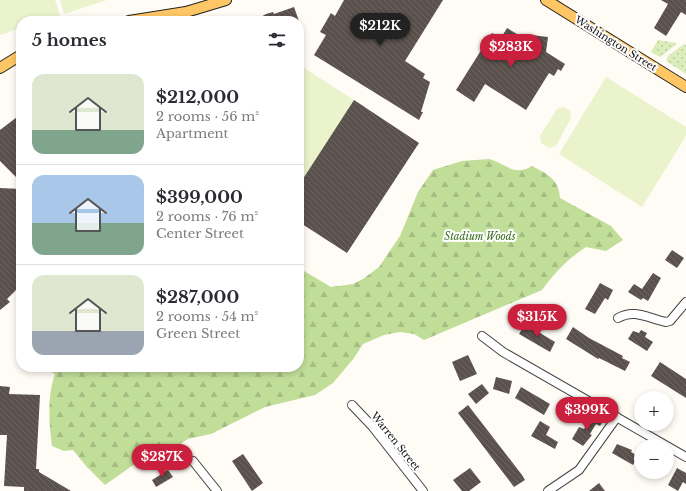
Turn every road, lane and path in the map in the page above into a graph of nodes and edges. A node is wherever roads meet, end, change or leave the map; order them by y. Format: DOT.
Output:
graph roads {
  1 [pos="226,0"];
  2 [pos="546,0"];
  3 [pos="161,16"];
  4 [pos="16,58"];
  5 [pos="0,68"];
  6 [pos="686,87"];
  7 [pos="686,302"];
  8 [pos="618,318"];
  9 [pos="482,336"];
  10 [pos="352,405"];
  11 [pos="617,417"];
  12 [pos="686,457"];
  13 [pos="193,461"];
  14 [pos="217,491"];
  15 [pos="423,491"];
  16 [pos="548,491"];
  1 -- 3 [label="main road"];
  2 -- 6 [label="main road, Washington Street"];
  4 -- 5 [label="main road"];
  7 -- 8 [label="street"];
  9 -- 11 [label="street"];
  10 -- 15 [label="street, Warren Street"];
  11 -- 12 [label="street"];
  11 -- 16 [label="street"];
  13 -- 14 [label="street"];
}
